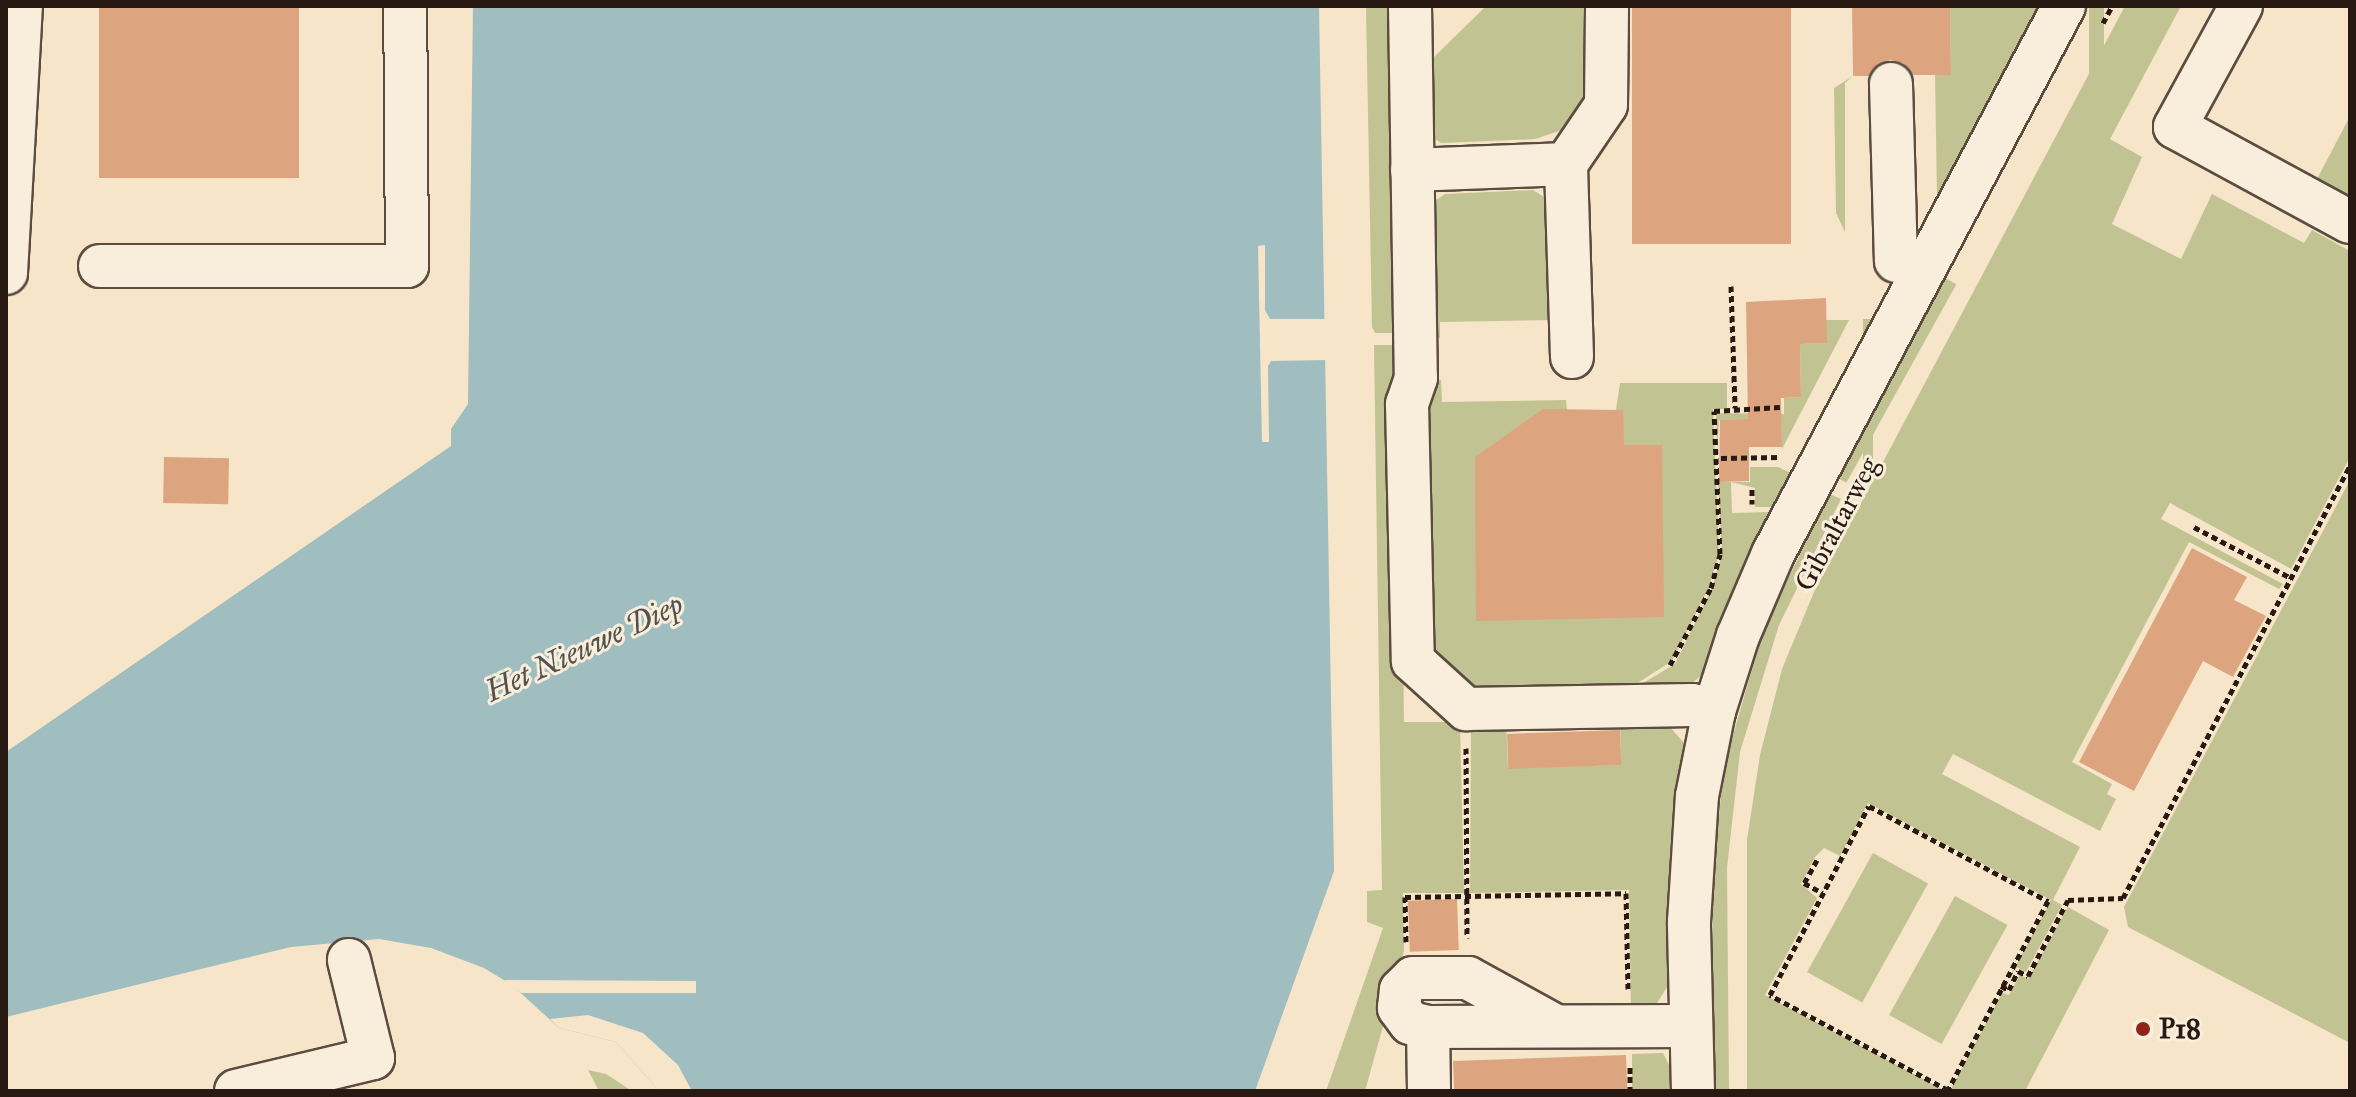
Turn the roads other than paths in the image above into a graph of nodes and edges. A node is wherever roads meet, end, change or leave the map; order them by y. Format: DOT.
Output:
graph roads {
  1 [pos="21,6"];
  2 [pos="405,6"];
  3 [pos="1410,6"];
  4 [pos="1607,6"];
  5 [pos="2064,6"];
  6 [pos="2241,6"];
  7 [pos="1891,84"];
  8 [pos="1566,164"];
  9 [pos="1412,170"];
  10 [pos="2350,222"];
  11 [pos="7,247"];
  12 [pos="1896,261"];
  13 [pos="100,266"];
  14 [pos="1572,357"];
  15 [pos="1714,711"];
  16 [pos="349,960"];
  17 [pos="1691,1026"];
  18 [pos="236,1091"];
  19 [pos="1429,1091"];
  20 [pos="1693,1091"];
  1 -- 11 [label="street"];
  2 -- 13 [label="street"];
  3 -- 9 [label="street"];
  4 -- 8 [label="street"];
  5 -- 15 [label="street, Gibraltarweg"];
  6 -- 10 [label="street"];
  7 -- 12 [label="street"];
  8 -- 9 [label="street"];
  8 -- 14 [label="street"];
  9 -- 15 [label="street"];
  15 -- 17 [label="street, Gibraltarweg"];
  16 -- 18 [label="street"];
  17 -- 19 [label="street"];
  17 -- 20 [label="street, Gibraltarweg"];
}
